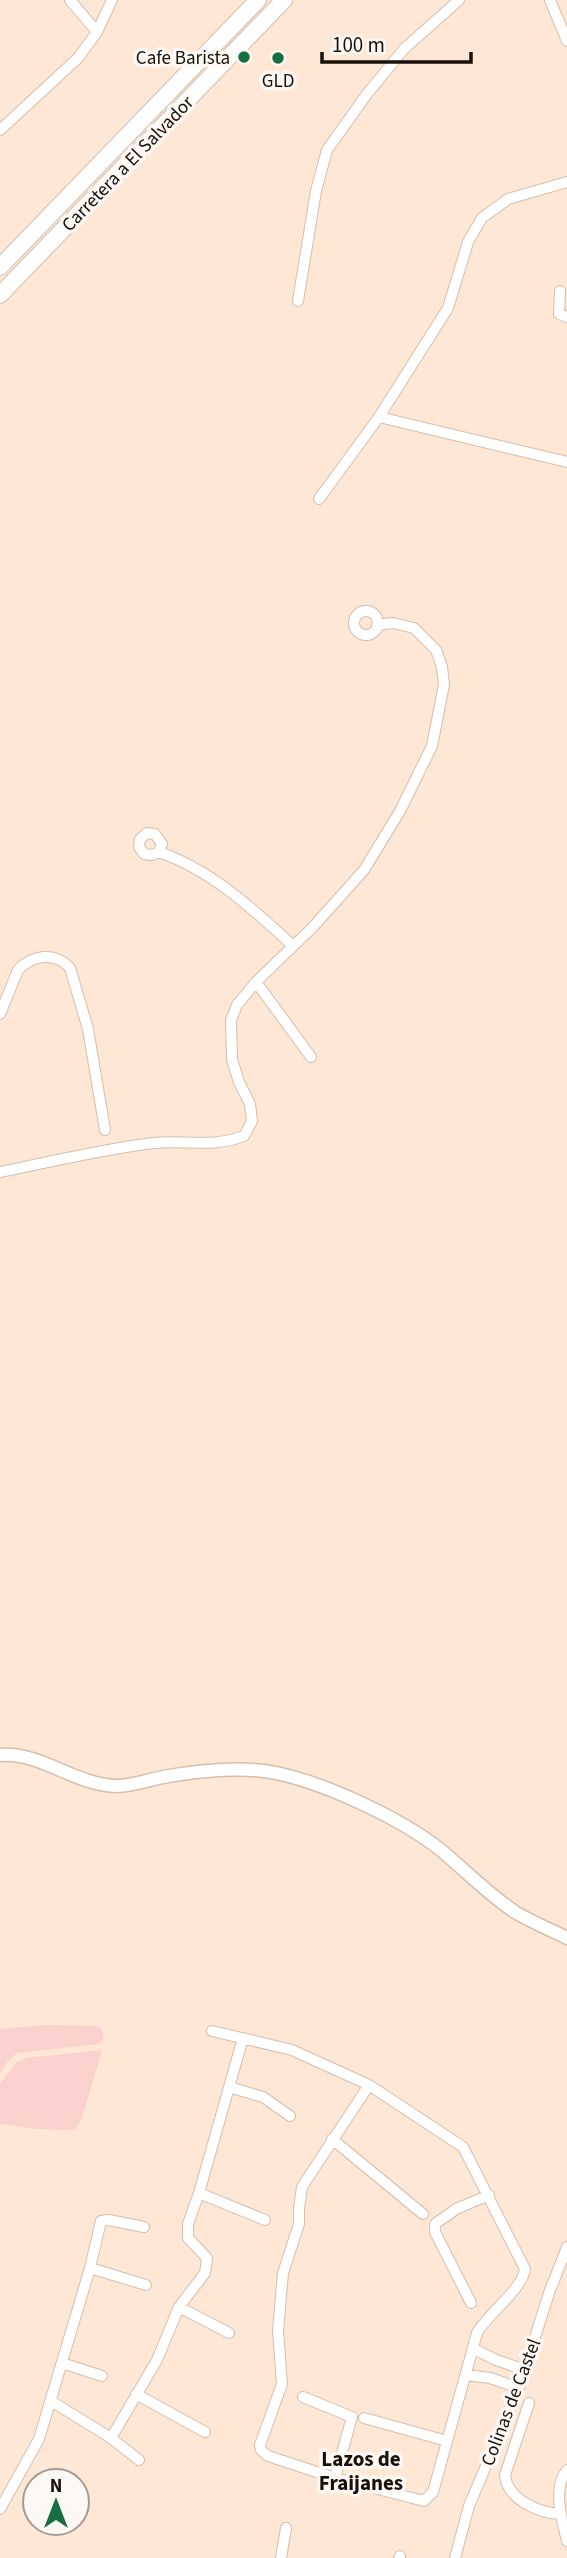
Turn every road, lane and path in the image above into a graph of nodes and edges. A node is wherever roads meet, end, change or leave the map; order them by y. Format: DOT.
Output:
graph roads {
  1 [pos="70,0"];
  2 [pos="112,0"];
  3 [pos="258,0"];
  4 [pos="284,0"];
  5 [pos="458,0"];
  6 [pos="550,0"];
  7 [pos="97,32"];
  8 [pos="567,41"];
  9 [pos="0,130"];
  10 [pos="567,182"];
  11 [pos="0,267"];
  12 [pos="560,291"];
  13 [pos="0,295"];
  14 [pos="298,301"];
  15 [pos="567,317"];
  16 [pos="379,417"];
  17 [pos="567,462"];
  18 [pos="319,499"];
  19 [pos="377,625"];
  20 [pos="159,852"];
  21 [pos="292,945"];
  22 [pos="256,982"];
  23 [pos="0,1014"];
  24 [pos="311,1057"];
  25 [pos="106,1130"];
  26 [pos="0,1172"];
  27 [pos="0,1755"];
  28 [pos="567,1938"];
  29 [pos="212,2031"];
  30 [pos="243,2038"];
  31 [pos="369,2085"];
  32 [pos="229,2087"];
  33 [pos="290,2116"];
  34 [pos="332,2139"];
  35 [pos="200,2193"];
  36 [pos="489,2195"];
  37 [pos="423,2214"];
  38 [pos="265,2220"];
  39 [pos="144,2227"];
  40 [pos="567,2248"];
  41 [pos="90,2268"];
  42 [pos="146,2286"];
  43 [pos="471,2304"];
  44 [pos="179,2307"];
  45 [pos="229,2333"];
  46 [pos="474,2349"];
  47 [pos="62,2363"];
  48 [pos="525,2370"];
  49 [pos="466,2375"];
  50 [pos="102,2376"];
  51 [pos="519,2388"];
  52 [pos="136,2394"];
  53 [pos="303,2396"];
  54 [pos="51,2401"];
  55 [pos="529,2403"];
  56 [pos="364,2418"];
  57 [pos="205,2432"];
  58 [pos="111,2438"];
  59 [pos="447,2441"];
  60 [pos="139,2459"];
  61 [pos="567,2470"];
  62 [pos="335,2478"];
  63 [pos="0,2509"];
  64 [pos="561,2514"];
  65 [pos="286,2528"];
  66 [pos="567,2541"];
  67 [pos="281,2558"];
  68 [pos="455,2558"];
  1 -- 7 [label="street"];
  2 -- 7 [label="street"];
  3 -- 11 [label="highway, Carretera a El Salvador"];
  4 -- 13 [label="highway, Carretera a El Salvador"];
  5 -- 14 [label="street"];
  6 -- 8 [label="street"];
  7 -- 9 [label="street"];
  10 -- 16 [label="street"];
  12 -- 15 [label="street"];
  16 -- 17 [label="street"];
  16 -- 18 [label="street"];
  19 -- 21 [label="street"];
  20 -- 21 [label="street"];
  21 -- 22 [label="street"];
  22 -- 24 [label="street"];
  22 -- 26 [label="street"];
  23 -- 25 [label="street"];
  27 -- 28 [label="street"];
  29 -- 30 [label="street"];
  30 -- 31 [label="street"];
  30 -- 32 [label="street"];
  31 -- 34 [label="street"];
  31 -- 36 [label="street"];
  32 -- 33 [label="street"];
  32 -- 35 [label="street"];
  34 -- 37 [label="street"];
  34 -- 62 [label="street"];
  35 -- 38 [label="street"];
  35 -- 44 [label="street"];
  36 -- 43 [label="street"];
  36 -- 46 [label="street"];
  39 -- 41 [label="street"];
  40 -- 48 [label="street, Colinas de Castel"];
  41 -- 42 [label="street"];
  41 -- 47 [label="street"];
  44 -- 45 [label="street"];
  44 -- 52 [label="street"];
  46 -- 48 [label="street"];
  46 -- 49 [label="street"];
  47 -- 50 [label="street"];
  47 -- 54 [label="street"];
  48 -- 51 [label="street, Colinas de Castel"];
  49 -- 51 [label="street"];
  49 -- 59 [label="street"];
  51 -- 68 [label="street, Colinas de Castel"];
  52 -- 57 [label="street"];
  52 -- 58 [label="street"];
  53 -- 62 [label="street"];
  54 -- 58 [label="street"];
  54 -- 63 [label="street"];
  55 -- 64 [label="street"];
  56 -- 59 [label="street"];
  58 -- 60 [label="street"];
  59 -- 62 [label="street"];
  61 -- 64 [label="street"];
  64 -- 66 [label="street"];
  65 -- 67 [label="street"];
}
